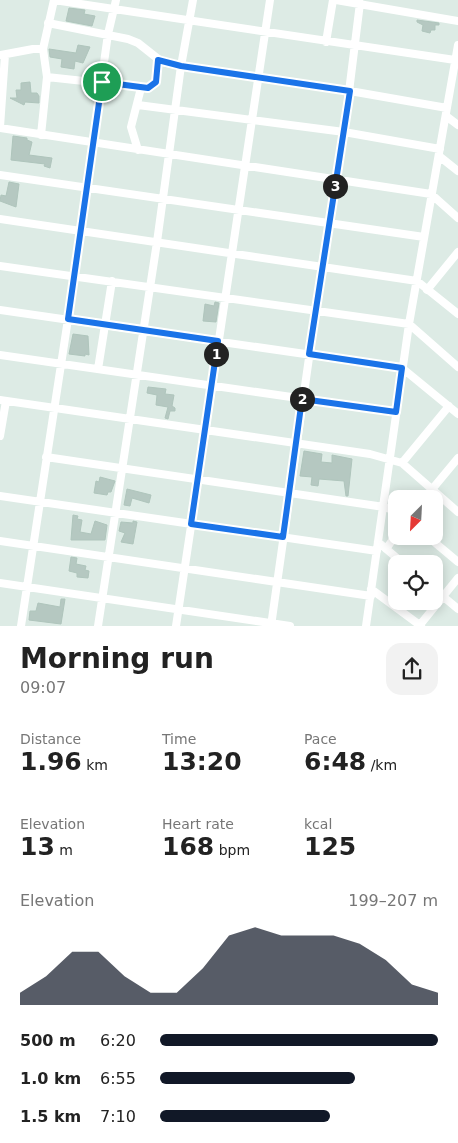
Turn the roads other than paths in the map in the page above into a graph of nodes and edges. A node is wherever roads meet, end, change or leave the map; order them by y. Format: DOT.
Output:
graph roads {
  1 [pos="54,0"];
  2 [pos="116,0"];
  3 [pos="193,0"];
  4 [pos="270,0"];
  5 [pos="335,0"];
  6 [pos="360,3"];
  7 [pos="114,9"];
  8 [pos="189,21"];
  9 [pos="458,21"];
  10 [pos="48,23"];
  11 [pos="265,32"];
  12 [pos="108,34"];
  13 [pos="326,42"];
  14 [pos="354,47"];
  15 [pos="43,49"];
  16 [pos="457,53"];
  17 [pos="3,55"];
  18 [pos="158,60"];
  19 [pos="181,66"];
  20 [pos="47,77"];
  21 [pos="258,78"];
  22 [pos="455,80"];
  23 [pos="102,82"];
  24 [pos="141,88"];
  25 [pos="350,91"];
  26 [pos="138,105"];
  27 [pos="174,110"];
  28 [pos="446,112"];
  29 [pos="251,120"];
  30 [pos="458,125"];
  31 [pos="0,128"];
  32 [pos="344,132"];
  33 [pos="41,135"];
  34 [pos="92,142"];
  35 [pos="138,150"];
  36 [pos="440,152"];
  37 [pos="167,155"];
  38 [pos="244,165"];
  39 [pos="458,171"];
  40 [pos="0,175"];
  41 [pos="336,180"];
  42 [pos="86,187"];
  43 [pos="431,194"];
  44 [pos="161,198"];
  45 [pos="237,210"];
  46 [pos="458,218"];
  47 [pos="0,219"];
  48 [pos="329,223"];
  49 [pos="80,230"];
  50 [pos="424,237"];
  51 [pos="157,242"];
  52 [pos="458,252"];
  53 [pos="232,254"];
  54 [pos="0,266"];
  55 [pos="322,266"];
  56 [pos="74,274"];
  57 [pos="112,280"];
  58 [pos="417,281"];
  59 [pos="150,286"];
  60 [pos="428,290"];
  61 [pos="225,297"];
  62 [pos="0,310"];
  63 [pos="316,310"];
  64 [pos="458,314"];
  65 [pos="68,319"];
  66 [pos="409,324"];
  67 [pos="107,325"];
  68 [pos="144,330"];
  69 [pos="218,341"];
  70 [pos="309,354"];
  71 [pos="0,355"];
  72 [pos="60,364"];
  73 [pos="458,367"];
  74 [pos="402,368"];
  75 [pos="98,369"];
  76 [pos="136,373"];
  77 [pos="212,384"];
  78 [pos="302,399"];
  79 [pos="3,400"];
  80 [pos="449,406"];
  81 [pos="53,408"];
  82 [pos="396,412"];
  83 [pos="458,414"];
  84 [pos="129,420"];
  85 [pos="205,430"];
  86 [pos="0,436"];
  87 [pos="297,444"];
  88 [pos="46,457"];
  89 [pos="389,459"];
  90 [pos="458,459"];
  91 [pos="402,463"];
  92 [pos="122,467"];
  93 [pos="198,478"];
  94 [pos="432,490"];
  95 [pos="290,493"];
  96 [pos="0,496"];
  97 [pos="443,499"];
  98 [pos="39,502"];
  99 [pos="384,507"];
  100 [pos="388,508"];
  101 [pos="458,512"];
  102 [pos="115,514"];
  103 [pos="191,524"];
  104 [pos="283,537"];
  105 [pos="0,541"];
  106 [pos="378,542"];
  107 [pos="389,545"];
  108 [pos="438,545"];
  109 [pos="34,546"];
  110 [pos="386,549"];
  111 [pos="377,551"];
  112 [pos="393,555"];
  113 [pos="110,556"];
  114 [pos="458,562"];
  115 [pos="186,568"];
  116 [pos="458,578"];
  117 [pos="278,581"];
  118 [pos="0,583"];
  119 [pos="27,586"];
  120 [pos="371,592"];
  121 [pos="443,596"];
  122 [pos="104,598"];
  123 [pos="179,608"];
  124 [pos="458,609"];
  125 [pos="431,610"];
  126 [pos="271,624"];
  127 [pos="419,625"];
  128 [pos="20,626"];
  129 [pos="98,626"];
  130 [pos="176,626"];
  131 [pos="290,626"];
  132 [pos="366,626"];
  1 -- 7 [label="street"];
  1 -- 10 [label="street"];
  2 -- 7 [label="street"];
  3 -- 8 [label="street"];
  4 -- 11 [label="street"];
  5 -- 6 [label="street"];
  5 -- 13 [label="street"];
  6 -- 9 [label="street"];
  6 -- 14 [label="street"];
  7 -- 8 [label="street"];
  7 -- 12 [label="street"];
  8 -- 11 [label="street"];
  8 -- 19 [label="street"];
  10 -- 12 [label="street"];
  10 -- 15 [label="street"];
  11 -- 13 [label="street"];
  11 -- 21 [label="street"];
  12 -- 18 [label="street"];
  12 -- 23 [label="street"];
  13 -- 14 [label="street"];
  14 -- 16 [label="street"];
  14 -- 25 [label="street"];
  15 -- 17 [label="street"];
  15 -- 20 [label="street"];
  16 -- 22 [label="street"];
  17 -- 31 [label="street"];
  18 -- 19 [label="street"];
  18 -- 24 [label="street"];
  19 -- 21 [label="street"];
  19 -- 27 [label="street"];
  20 -- 23 [label="street"];
  20 -- 33 [label="street"];
  21 -- 25 [label="street"];
  21 -- 29 [label="street"];
  22 -- 28 [label="street"];
  23 -- 24 [label="street"];
  23 -- 34 [label="street"];
  24 -- 26 [label="street"];
  25 -- 28 [label="street"];
  25 -- 32 [label="street"];
  26 -- 27 [label="street"];
  26 -- 35 [label="street"];
  27 -- 29 [label="street"];
  27 -- 37 [label="street"];
  28 -- 30 [label="street"];
  28 -- 36 [label="street"];
  29 -- 32 [label="street"];
  29 -- 38 [label="street"];
  31 -- 33 [label="street"];
  32 -- 36 [label="street"];
  32 -- 41 [label="street"];
  33 -- 34 [label="street"];
  34 -- 35 [label="street"];
  34 -- 42 [label="street"];
  35 -- 37 [label="street"];
  36 -- 39 [label="street"];
  36 -- 43 [label="street"];
  37 -- 38 [label="street"];
  37 -- 44 [label="street"];
  38 -- 41 [label="street"];
  38 -- 45 [label="street"];
  40 -- 42 [label="street"];
  41 -- 43 [label="street"];
  41 -- 48 [label="street"];
  42 -- 44 [label="street"];
  42 -- 49 [label="street"];
  43 -- 46 [label="street"];
  43 -- 50 [label="street"];
  44 -- 45 [label="street"];
  44 -- 51 [label="street"];
  45 -- 48 [label="street"];
  45 -- 53 [label="street"];
  47 -- 49 [label="street"];
  48 -- 50 [label="street"];
  48 -- 55 [label="street"];
  49 -- 51 [label="street"];
  49 -- 56 [label="street"];
  50 -- 58 [label="street"];
  51 -- 53 [label="street"];
  51 -- 59 [label="street"];
  52 -- 60 [label="street"];
  53 -- 55 [label="street"];
  53 -- 61 [label="street"];
  54 -- 56 [label="street"];
  55 -- 58 [label="street"];
  55 -- 63 [label="street"];
  56 -- 57 [label="street"];
  56 -- 65 [label="street"];
  57 -- 59 [label="street"];
  57 -- 67 [label="street"];
  58 -- 60 [label="street"];
  58 -- 66 [label="street"];
  59 -- 61 [label="street"];
  59 -- 68 [label="street"];
  60 -- 64 [label="street"];
  61 -- 63 [label="street"];
  61 -- 69 [label="street"];
  62 -- 65 [label="street"];
  63 -- 66 [label="street"];
  63 -- 70 [label="street"];
  65 -- 67 [label="street"];
  65 -- 72 [label="street"];
  66 -- 73 [label="street"];
  66 -- 74 [label="street"];
  67 -- 68 [label="street"];
  67 -- 75 [label="street"];
  68 -- 69 [label="street"];
  68 -- 76 [label="street"];
  69 -- 70 [label="street"];
  69 -- 77 [label="street"];
  70 -- 74 [label="street"];
  70 -- 78 [label="street"];
  71 -- 72 [label="street"];
  72 -- 75 [label="street"];
  72 -- 81 [label="street"];
  74 -- 80 [label="street"];
  74 -- 82 [label="street"];
  75 -- 76 [label="street"];
  76 -- 77 [label="street"];
  76 -- 84 [label="street"];
  77 -- 78 [label="street"];
  77 -- 85 [label="street"];
  78 -- 82 [label="street"];
  78 -- 87 [label="street"];
  79 -- 81 [label="street"];
  79 -- 86 [label="street"];
  80 -- 83 [label="street"];
  80 -- 91 [label="street"];
  81 -- 84 [label="street"];
  81 -- 88 [label="street"];
  82 -- 89 [label="street"];
  84 -- 85 [label="street"];
  84 -- 92 [label="street"];
  85 -- 87 [label="street"];
  85 -- 93 [label="street"];
  87 -- 89 [label="street"];
  87 -- 95 [label="street"];
  88 -- 92 [label="street"];
  88 -- 98 [label="street"];
  89 -- 91 [label="street"];
  89 -- 99 [label="street"];
  90 -- 94 [label="street"];
  91 -- 94 [label="street"];
  92 -- 93 [label="street"];
  92 -- 102 [label="street"];
  93 -- 95 [label="street"];
  93 -- 103 [label="street"];
  95 -- 99 [label="street"];
  95 -- 104 [label="street"];
  96 -- 98 [label="street"];
  97 -- 101 [label="street"];
  98 -- 102 [label="street"];
  98 -- 109 [label="street"];
  99 -- 100 [label="street"];
  99 -- 106 [label="street"];
  102 -- 103 [label="street"];
  102 -- 113 [label="street"];
  103 -- 104 [label="street"];
  103 -- 115 [label="street"];
  104 -- 111 [label="street"];
  104 -- 117 [label="street"];
  105 -- 109 [label="street"];
  106 -- 110 [label="street"];
  106 -- 111 [label="street"];
  107 -- 110 [label="street"];
  108 -- 114 [label="street"];
  109 -- 113 [label="street"];
  109 -- 119 [label="street"];
  110 -- 112 [label="street"];
  111 -- 120 [label="street"];
  113 -- 115 [label="street"];
  113 -- 122 [label="street"];
  115 -- 117 [label="street"];
  115 -- 123 [label="street"];
  116 -- 121 [label="street"];
  117 -- 120 [label="street"];
  117 -- 126 [label="street"];
  118 -- 119 [label="street"];
  119 -- 122 [label="street"];
  119 -- 128 [label="street"];
  120 -- 127 [label="street"];
  120 -- 132 [label="street"];
  121 -- 124 [label="street"];
  122 -- 123 [label="street"];
  122 -- 129 [label="street"];
  123 -- 126 [label="street"];
  123 -- 130 [label="street"];
  125 -- 127 [label="street"];
  126 -- 131 [label="street"];
}
